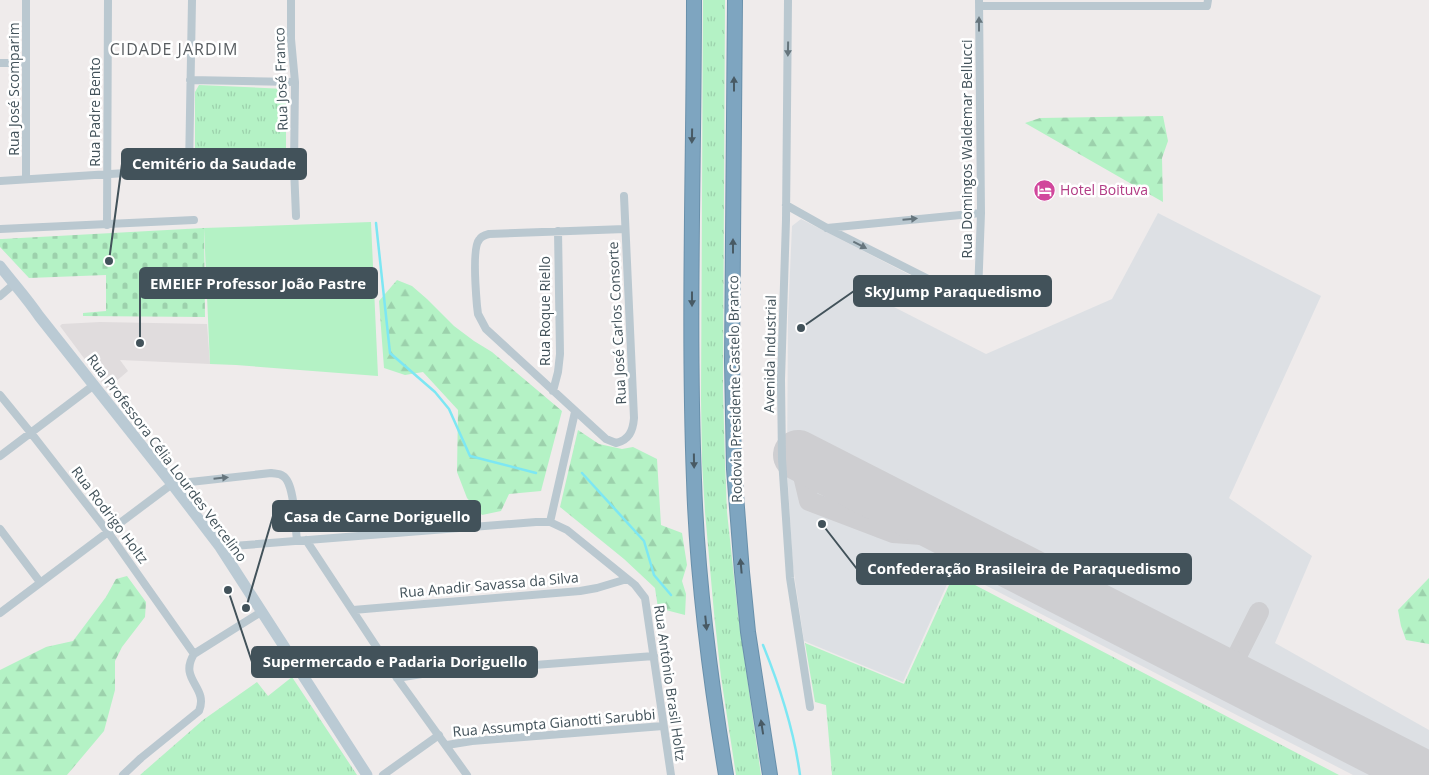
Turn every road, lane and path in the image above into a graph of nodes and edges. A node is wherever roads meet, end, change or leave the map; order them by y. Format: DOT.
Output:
graph roads {
  1 [pos="26,0"];
  2 [pos="108,0"];
  3 [pos="192,0"];
  4 [pos="291,0"];
  5 [pos="694,0"];
  6 [pos="735,0"];
  7 [pos="788,0"];
  8 [pos="979,3"];
  9 [pos="1208,3"];
  10 [pos="0,63"];
  11 [pos="26,63"];
  12 [pos="190,80"];
  13 [pos="296,82"];
  14 [pos="294,168"];
  15 [pos="189,169"];
  16 [pos="107,175"];
  17 [pos="26,179"];
  18 [pos="0,181"];
  19 [pos="624,196"];
  20 [pos="786,205"];
  21 [pos="981,212"];
  22 [pos="296,216"];
  23 [pos="194,220"];
  24 [pos="107,224"];
  25 [pos="827,228"];
  26 [pos="0,229"];
  27 [pos="625,229"];
  28 [pos="558,231"];
  29 [pos="0,266"];
  30 [pos="14,284"];
  31 [pos="0,296"];
  32 [pos="94,385"];
  33 [pos="553,391"];
  34 [pos="0,395"];
  35 [pos="575,412"];
  36 [pos="31,433"];
  37 [pos="0,456"];
  38 [pos="172,484"];
  39 [pos="550,522"];
  40 [pos="0,529"];
  41 [pos="108,532"];
  42 [pos="297,540"];
  43 [pos="306,540"];
  44 [pos="220,547"];
  45 [pos="627,578"];
  46 [pos="40,582"];
  47 [pos="352,610"];
  48 [pos="261,612"];
  49 [pos="0,613"];
  50 [pos="194,654"];
  51 [pos="654,656"];
  52 [pos="397,678"];
  53 [pos="810,707"];
  54 [pos="663,726"];
  55 [pos="440,735"];
  56 [pos="446,745"];
  57 [pos="123,775"];
  58 [pos="367,775"];
  59 [pos="383,775"];
  60 [pos="467,775"];
  61 [pos="671,775"];
  62 [pos="726,775"];
  63 [pos="770,775"];
  1 -- 11 [label="street, Rua José Scomparim"];
  2 -- 16 [label="street, Rua Padre Bento"];
  3 -- 12 [label="street"];
  4 -- 13 [label="street, Rua José Franco"];
  5 -- 62 [label="highway, one-way"];
  63 -- 6 [label="highway, Rodovia Presidente Castelo Branco, one-way"];
  7 -- 20 [label="street, Avenida Industrial, one-way"];
  8 -- 9 [label="street"];
  21 -- 8 [label="street, Rua Domingos Waldemar Bellucci, one-way"];
  10 -- 11 [label="street"];
  11 -- 17 [label="street, Rua José Scomparim"];
  12 -- 13 [label="street"];
  12 -- 15 [label="street"];
  13 -- 14 [label="street, Rua José Franco"];
  14 -- 15 [label="street"];
  14 -- 22 [label="street, Rua José Franco"];
  15 -- 16 [label="street"];
  16 -- 17 [label="street"];
  16 -- 24 [label="street, Rua Padre Bento"];
  17 -- 18 [label="street"];
  19 -- 27 [label="street, Rua José Carlos Consorte"];
  20 -- 25 [label="street"];
  20 -- 53 [label="street, Avenida Industrial"];
  25 -- 21 [label="street, one-way"];
  25 -- 21 [label="street, Rua Domingos Waldemar Bellucci, one-way"];
  23 -- 24 [label="street"];
  24 -- 26 [label="street"];
  27 -- 28 [label="street"];
  27 -- 35 [label="street, Rua José Carlos Consorte"];
  28 -- 33 [label="street, Rua Roque Riello"];
  28 -- 33 [label="street"];
  29 -- 30 [label="main road, Rua Professora Célia Lourdes Vercelino"];
  30 -- 31 [label="street"];
  30 -- 32 [label="main road, Rua Professora Célia Lourdes Vercelino"];
  32 -- 36 [label="street"];
  32 -- 38 [label="main road, Rua Professora Célia Lourdes Vercelino"];
  33 -- 35 [label="street"];
  34 -- 36 [label="street, Rua Rodrigo Holtz"];
  35 -- 39 [label="street"];
  36 -- 37 [label="street"];
  36 -- 41 [label="street, Rua Rodrigo Holtz"];
  38 -- 41 [label="street"];
  38 -- 42 [label="street, one-way"];
  38 -- 44 [label="main road, Rua Professora Célia Lourdes Vercelino"];
  39 -- 43 [label="street"];
  39 -- 45 [label="street, Rua Antônio Brasil Holtz"];
  40 -- 46 [label="street"];
  41 -- 46 [label="street"];
  41 -- 50 [label="street, Rua Rodrigo Holtz"];
  42 -- 43 [label="street"];
  42 -- 44 [label="street"];
  43 -- 47 [label="street"];
  44 -- 48 [label="main road, Rua Professora Célia Lourdes Vercelino"];
  45 -- 47 [label="street, Rua Anadir Savassa da Silva"];
  45 -- 51 [label="street, Rua Antônio Brasil Holtz"];
  46 -- 49 [label="street"];
  47 -- 52 [label="street"];
  48 -- 50 [label="street"];
  48 -- 58 [label="main road, Rua Professora Célia Lourdes Vercelino"];
  50 -- 57 [label="street"];
  51 -- 52 [label="street"];
  51 -- 54 [label="street, Rua Antônio Brasil Holtz"];
  52 -- 55 [label="street"];
  54 -- 56 [label="street, Rua Assumpta Gianotti Sarubbi"];
  54 -- 61 [label="street, Rua Antônio Brasil Holtz"];
  55 -- 56 [label="street"];
  55 -- 59 [label="street"];
  56 -- 60 [label="street"];
}
